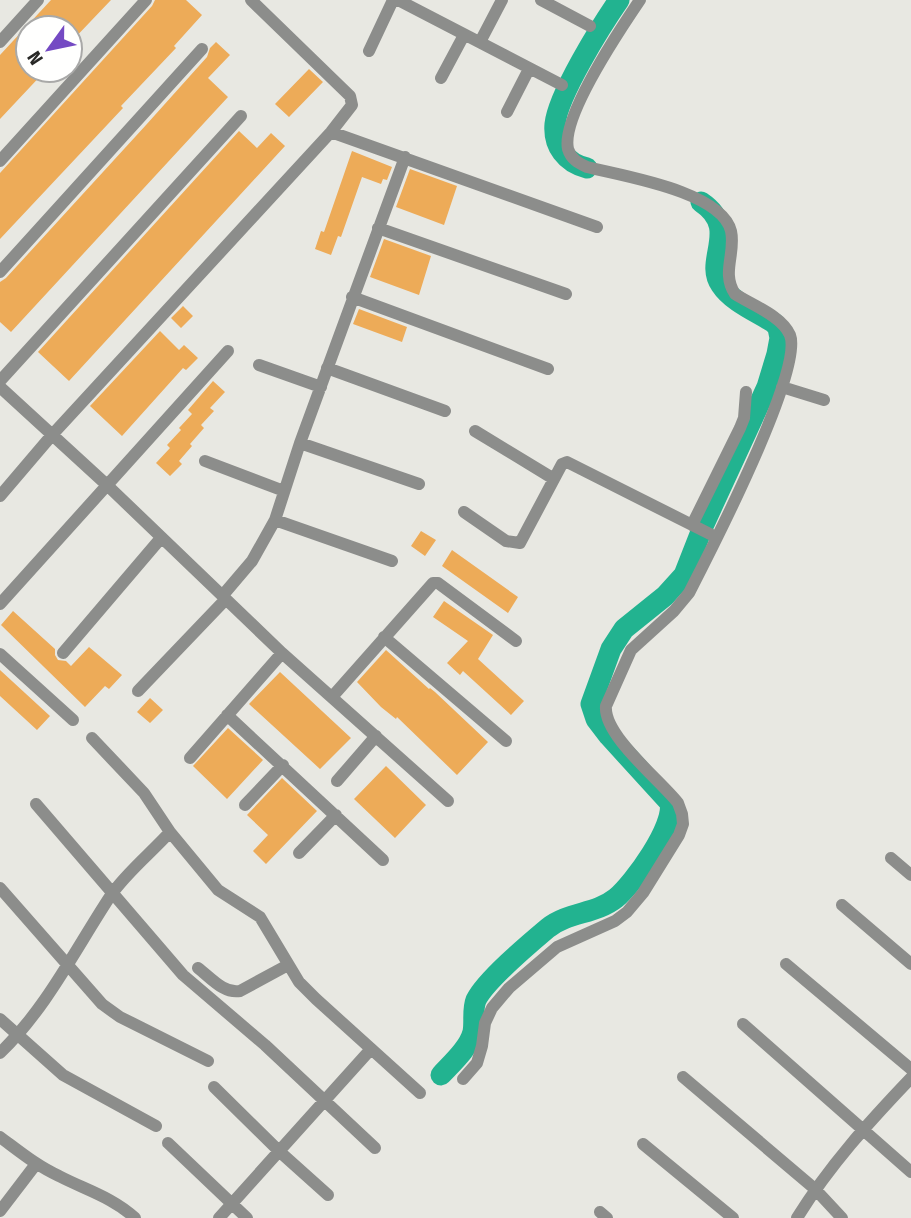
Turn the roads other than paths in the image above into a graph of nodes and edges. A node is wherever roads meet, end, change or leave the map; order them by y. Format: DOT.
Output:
graph roads {
  1 [pos="38,0"];
  2 [pos="146,0"];
  3 [pos="251,0"];
  4 [pos="396,0"];
  5 [pos="502,0"];
  6 [pos="541,0"];
  7 [pos="640,0"];
  8 [pos="590,26"];
  9 [pos="464,35"];
  10 [pos="0,42"];
  11 [pos="480,42"];
  12 [pos="202,49"];
  13 [pos="369,51"];
  14 [pos="528,69"];
  15 [pos="440,78"];
  16 [pos="562,85"];
  17 [pos="507,112"];
  18 [pos="241,116"];
  19 [pos="331,132"];
  20 [pos="405,157"];
  21 [pos="0,161"];
  22 [pos="597,227"];
  23 [pos="378,228"];
  24 [pos="0,272"];
  25 [pos="566,294"];
  26 [pos="352,298"];
  27 [pos="228,351"];
  28 [pos="259,365"];
  29 [pos="327,368"];
  30 [pos="548,369"];
  31 [pos="0,381"];
  32 [pos="0,387"];
  33 [pos="321,387"];
  34 [pos="782,387"];
  35 [pos="746,392"];
  36 [pos="824,400"];
  37 [pos="445,411"];
  38 [pos="475,431"];
  39 [pos="52,435"];
  40 [pos="300,443"];
  41 [pos="205,461"];
  42 [pos="554,479"];
  43 [pos="419,484"];
  44 [pos="108,486"];
  45 [pos="284,491"];
  46 [pos="0,496"];
  47 [pos="464,512"];
  48 [pos="275,520"];
  49 [pos="693,525"];
  50 [pos="712,536"];
  51 [pos="161,538"];
  52 [pos="392,561"];
  53 [pos="225,597"];
  54 [pos="0,604"];
  55 [pos="384,638"];
  56 [pos="516,641"];
  57 [pos="63,653"];
  58 [pos="282,653"];
  59 [pos="0,654"];
  60 [pos="138,691"];
  61 [pos="332,697"];
  62 [pos="228,715"];
  63 [pos="73,720"];
  64 [pos="376,736"];
  65 [pos="92,738"];
  66 [pos="506,741"];
  67 [pos="190,758"];
  68 [pos="283,765"];
  69 [pos="337,781"];
  70 [pos="448,801"];
  71 [pos="36,803"];
  72 [pos="245,805"];
  73 [pos="336,815"];
  74 [pos="170,832"];
  75 [pos="299,853"];
  76 [pos="891,858"];
  77 [pos="383,860"];
  78 [pos="911,875"];
  79 [pos="0,888"];
  80 [pos="113,892"];
  81 [pos="842,905"];
  82 [pos="786,964"];
  83 [pos="911,964"];
  84 [pos="67,965"];
  85 [pos="288,965"];
  86 [pos="198,968"];
  87 [pos="0,1018"];
  88 [pos="743,1024"];
  89 [pos="18,1036"];
  90 [pos="371,1049"];
  91 [pos="0,1053"];
  92 [pos="208,1061"];
  93 [pos="911,1069"];
  94 [pos="684,1077"];
  95 [pos="911,1078"];
  96 [pos="463,1079"];
  97 [pos="214,1087"];
  98 [pos="420,1093"];
  99 [pos="325,1102"];
  100 [pos="156,1126"];
  101 [pos="863,1128"];
  102 [pos="0,1136"];
  103 [pos="168,1143"];
  104 [pos="643,1144"];
  105 [pos="375,1148"];
  106 [pos="280,1152"];
  107 [pos="36,1164"];
  108 [pos="911,1172"];
  109 [pos="815,1189"];
  110 [pos="328,1195"];
  111 [pos="232,1205"];
  112 [pos="0,1211"];
  113 [pos="135,1218"];
  114 [pos="219,1218"];
  115 [pos="247,1218"];
  116 [pos="733,1218"];
  117 [pos="797,1218"];
  118 [pos="842,1218"];
  1 -- 10 [label="street"];
  2 -- 21 [label="street"];
  3 -- 19 [label="street"];
  4 -- 9 [label="street"];
  4 -- 13 [label="street"];
  5 -- 11 [label="street"];
  6 -- 8 [label="street"];
  7 -- 34 [label="street"];
  9 -- 11 [label="street"];
  9 -- 15 [label="street"];
  11 -- 14 [label="street"];
  12 -- 24 [label="street"];
  14 -- 16 [label="street"];
  14 -- 17 [label="street"];
  18 -- 31 [label="street"];
  19 -- 20 [label="street"];
  19 -- 39 [label="street"];
  20 -- 22 [label="street"];
  20 -- 23 [label="street"];
  23 -- 25 [label="street"];
  23 -- 26 [label="street"];
  26 -- 29 [label="street"];
  26 -- 30 [label="street"];
  27 -- 44 [label="street"];
  28 -- 33 [label="street"];
  29 -- 33 [label="street"];
  29 -- 37 [label="street"];
  32 -- 39 [label="street"];
  33 -- 40 [label="street"];
  34 -- 36 [label="street"];
  34 -- 50 [label="street"];
  35 -- 49 [label="street"];
  38 -- 42 [label="street"];
  39 -- 44 [label="street"];
  39 -- 46 [label="street"];
  40 -- 43 [label="street"];
  40 -- 45 [label="street"];
  41 -- 45 [label="street"];
  42 -- 47 [label="street"];
  42 -- 49 [label="street"];
  44 -- 51 [label="street"];
  44 -- 54 [label="street"];
  45 -- 48 [label="street"];
  48 -- 52 [label="street"];
  48 -- 53 [label="street"];
  49 -- 50 [label="street"];
  50 -- 96 [label="street"];
  51 -- 53 [label="street"];
  51 -- 57 [label="street"];
  53 -- 58 [label="street"];
  53 -- 60 [label="street"];
  55 -- 56 [label="street"];
  55 -- 61 [label="street"];
  55 -- 66 [label="street"];
  58 -- 61 [label="street"];
  58 -- 62 [label="street"];
  59 -- 63 [label="street"];
  61 -- 64 [label="street"];
  62 -- 67 [label="street"];
  62 -- 68 [label="street"];
  64 -- 69 [label="street"];
  64 -- 70 [label="street"];
  65 -- 74 [label="street"];
  68 -- 72 [label="street"];
  68 -- 73 [label="street"];
  71 -- 80 [label="street"];
  73 -- 75 [label="street"];
  73 -- 77 [label="street"];
  74 -- 80 [label="street"];
  74 -- 85 [label="street"];
  76 -- 78 [label="street"];
  79 -- 84 [label="street"];
  80 -- 84 [label="street"];
  80 -- 99 [label="street"];
  81 -- 83 [label="street"];
  82 -- 93 [label="street"];
  84 -- 89 [label="street"];
  84 -- 92 [label="street"];
  85 -- 86 [label="street"];
  85 -- 90 [label="street"];
  87 -- 89 [label="street"];
  88 -- 101 [label="street"];
  89 -- 91 [label="street"];
  89 -- 100 [label="street"];
  90 -- 98 [label="street"];
  90 -- 99 [label="street"];
  94 -- 109 [label="street"];
  95 -- 101 [label="street"];
  97 -- 106 [label="street"];
  99 -- 105 [label="street"];
  99 -- 106 [label="street"];
  101 -- 108 [label="street"];
  101 -- 109 [label="street"];
  102 -- 107 [label="street"];
  103 -- 111 [label="street"];
  104 -- 116 [label="street"];
  106 -- 110 [label="street"];
  106 -- 111 [label="street"];
  107 -- 112 [label="street"];
  107 -- 113 [label="street"];
  109 -- 117 [label="street"];
  109 -- 118 [label="street"];
  111 -- 114 [label="street"];
  111 -- 115 [label="street"];
}
